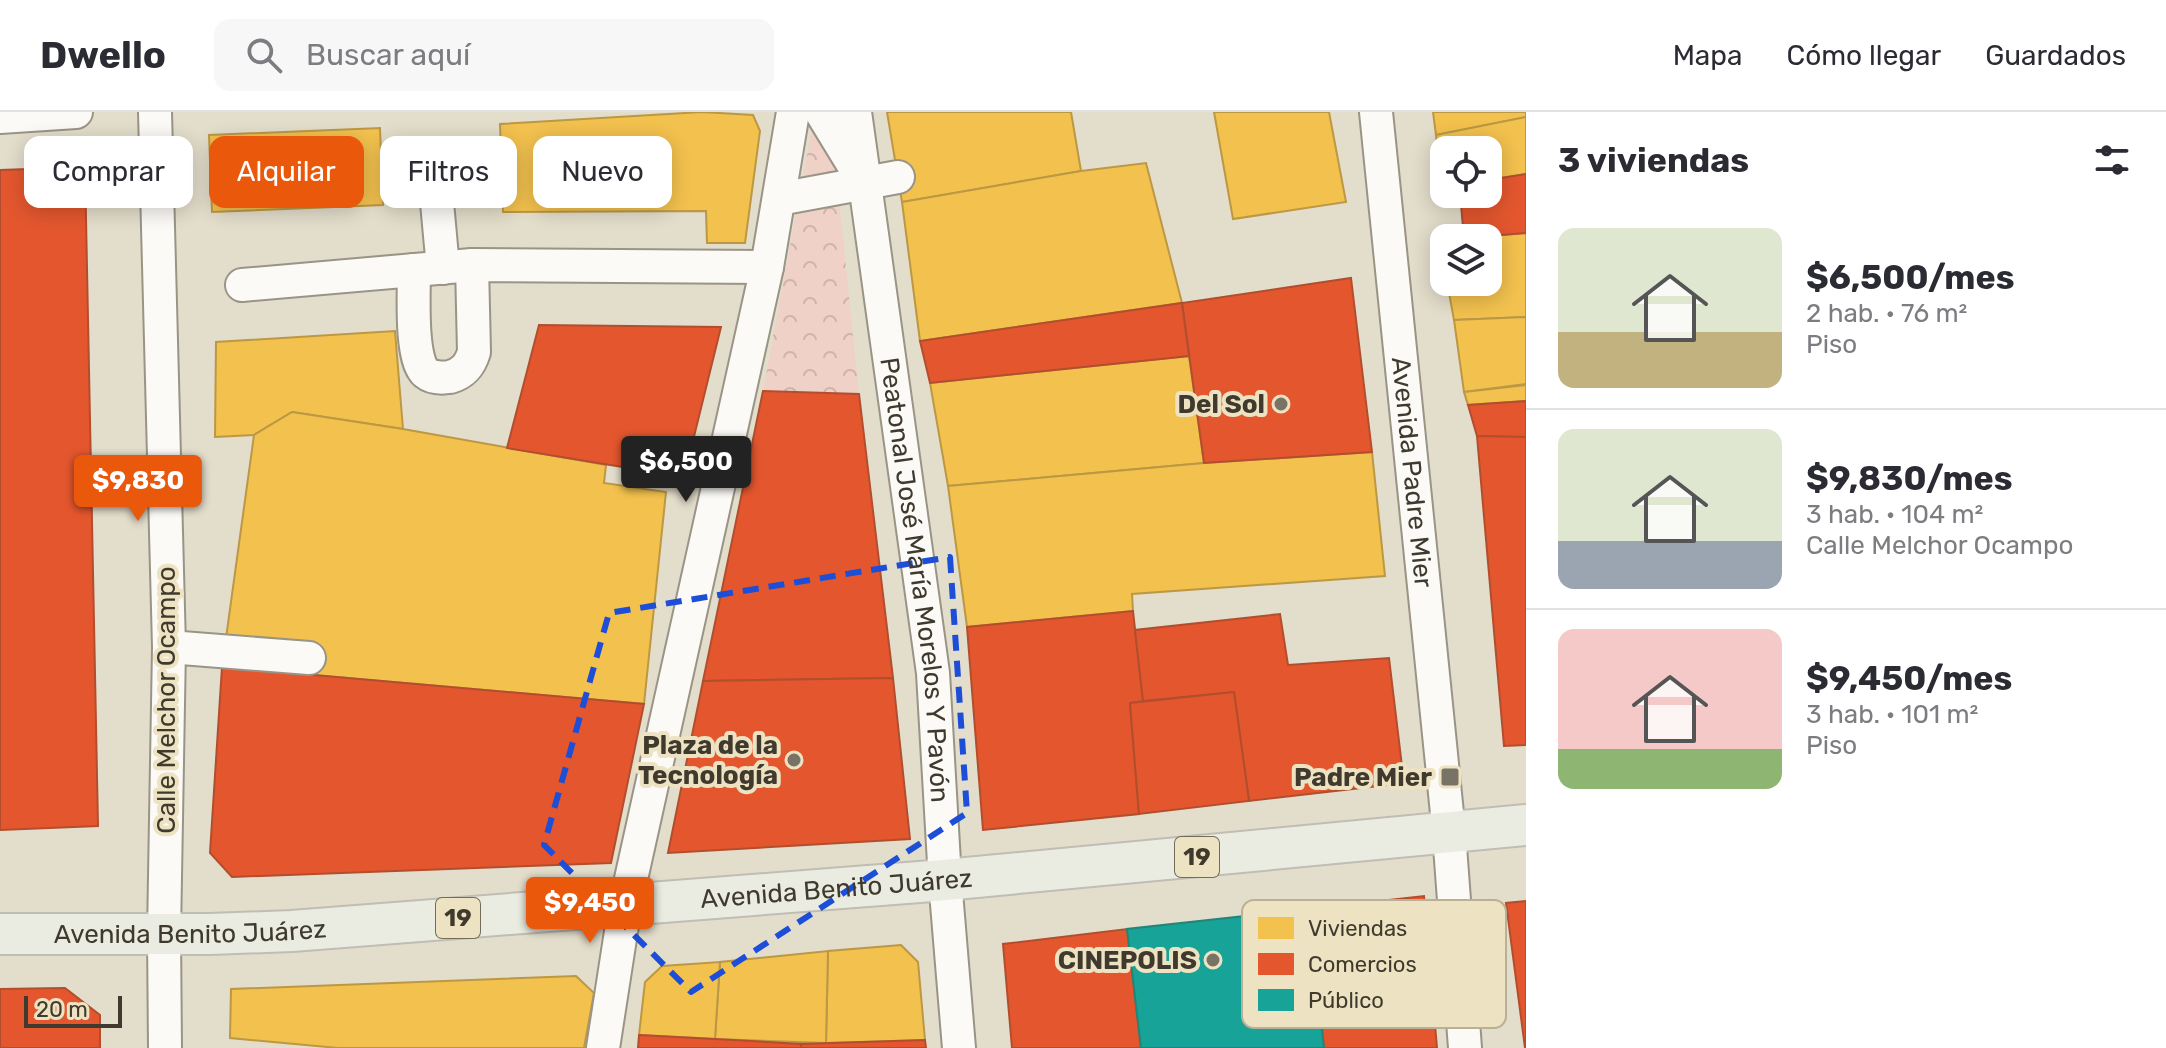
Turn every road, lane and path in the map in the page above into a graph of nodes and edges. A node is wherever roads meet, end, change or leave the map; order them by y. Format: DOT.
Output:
graph roads {
  1 [pos="76,112"];
  2 [pos="155,112"];
  3 [pos="793,112"];
  4 [pos="821,112"];
  5 [pos="855,112"];
  6 [pos="1376,112"];
  7 [pos="0,117"];
  8 [pos="898,177"];
  9 [pos="865,183"];
  10 [pos="779,199"];
  11 [pos="437,208"];
  12 [pos="767,267"];
  13 [pos="443,268"];
  14 [pos="242,285"];
  15 [pos="169,647"];
  16 [pos="309,658"];
  17 [pos="1526,825"];
  18 [pos="1449,833"];
  19 [pos="945,880"];
  20 [pos="1454,900"];
  21 [pos="625,906"];
  22 [pos="0,934"];
  23 [pos="164,934"];
  24 [pos="1464,1028"];
  25 [pos="165,1048"];
  26 [pos="603,1048"];
  27 [pos="959,1048"];
  28 [pos="1465,1048"];
  1 -- 7 [label="street"];
  2 -- 15 [label="street, Calle Melchor Ocampo"];
  3 -- 10 [label="street"];
  4 -- 9 [label="street"];
  5 -- 9 [label="street, Peatonal José María Morelos Y Pavón"];
  6 -- 18 [label="street, Avenida Padre Mier"];
  8 -- 9 [label="street"];
  9 -- 10 [label="street"];
  9 -- 19 [label="street, Peatonal José María Morelos Y Pavón"];
  10 -- 12 [label="street"];
  11 -- 13 [label="street"];
  12 -- 13 [label="street"];
  12 -- 21 [label="street"];
  13 -- 14 [label="street"];
  15 -- 16 [label="street"];
  15 -- 23 [label="street, Calle Melchor Ocampo"];
  17 -- 18 [label="main road, Avenida Benito Juárez / 19"];
  18 -- 19 [label="main road, Avenida Benito Juárez / 19"];
  18 -- 20 [label="street, Avenida Padre Mier"];
  19 -- 21 [label="main road, Avenida Benito Juárez / 19"];
  19 -- 27 [label="street, Peatonal José María Morelos Y Pavón"];
  21 -- 23 [label="main road, Avenida Benito Juárez / 19"];
  21 -- 26 [label="street"];
  22 -- 23 [label="main road, Avenida Benito Juárez / 19"];
  23 -- 25 [label="street, Calle Melchor Ocampo"];
  24 -- 28 [label="street, Avenida Padre Mier"];
}
